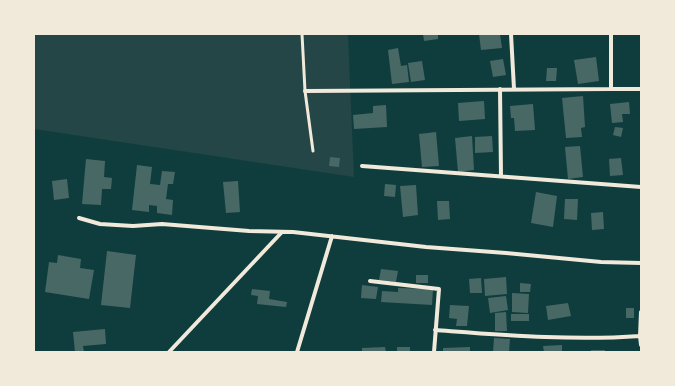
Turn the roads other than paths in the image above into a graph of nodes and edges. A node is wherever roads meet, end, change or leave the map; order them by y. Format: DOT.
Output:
graph roads {
  1 [pos="302,34"];
  2 [pos="511,34"];
  3 [pos="611,34"];
  4 [pos="500,89"];
  5 [pos="514,89"];
  6 [pos="611,89"];
  7 [pos="641,89"];
  8 [pos="305,91"];
  9 [pos="313,151"];
  10 [pos="362,166"];
  11 [pos="501,176"];
  12 [pos="641,187"];
  13 [pos="79,218"];
  14 [pos="282,232"];
  15 [pos="332,236"];
  16 [pos="641,263"];
  17 [pos="370,281"];
  18 [pos="641,312"];
  19 [pos="435,330"];
  20 [pos="640,336"];
  21 [pos="641,345"];
  22 [pos="169,352"];
  23 [pos="297,352"];
  24 [pos="434,352"];
  1 -- 8 [label="lane"];
  2 -- 5 [label="street"];
  3 -- 6 [label="street"];
  4 -- 5 [label="street"];
  4 -- 8 [label="street"];
  4 -- 11 [label="street"];
  5 -- 6 [label="street"];
  6 -- 7 [label="street"];
  8 -- 9 [label="lane"];
  10 -- 11 [label="street"];
  11 -- 12 [label="street"];
  13 -- 14 [label="street"];
  14 -- 15 [label="street"];
  14 -- 22 [label="street"];
  15 -- 16 [label="street"];
  15 -- 23 [label="street"];
  17 -- 19 [label="street"];
  18 -- 20 [label="street"];
  19 -- 20 [label="street"];
  19 -- 24 [label="street"];
  20 -- 21 [label="street"];
}
